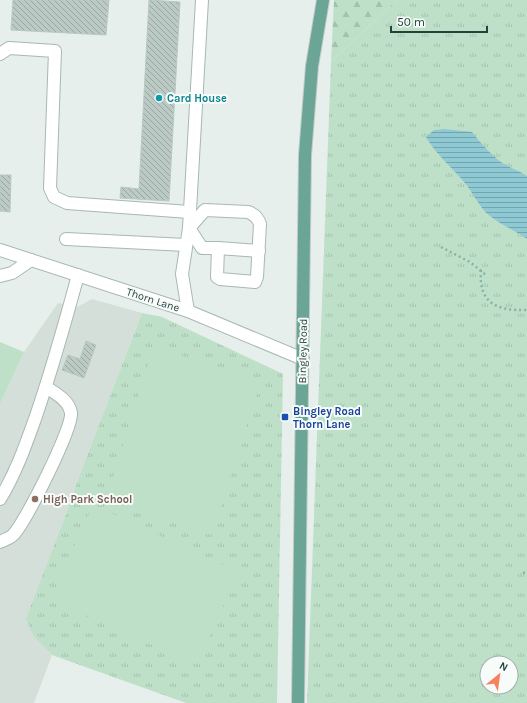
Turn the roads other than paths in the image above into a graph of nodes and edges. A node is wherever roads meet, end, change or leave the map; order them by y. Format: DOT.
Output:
graph roads {
  1 [pos="202,0"];
  2 [pos="323,0"];
  3 [pos="0,54"];
  4 [pos="189,212"];
  5 [pos="189,228"];
  6 [pos="66,239"];
  7 [pos="186,245"];
  8 [pos="218,248"];
  9 [pos="0,250"];
  10 [pos="259,251"];
  11 [pos="31,260"];
  12 [pos="4,273"];
  13 [pos="78,275"];
  14 [pos="188,311"];
  15 [pos="303,360"];
  16 [pos="46,387"];
  17 [pos="0,499"];
  18 [pos="0,542"];
  19 [pos="298,703"];
  1 -- 4 [label="street"];
  2 -- 15 [label="main road, Bingley Road"];
  3 -- 4 [label="street"];
  4 -- 5 [label="street"];
  5 -- 7 [label="street"];
  5 -- 8 [label="street"];
  5 -- 10 [label="street"];
  6 -- 7 [label="street"];
  7 -- 14 [label="street"];
  8 -- 10 [label="street"];
  8 -- 10 [label="street"];
  9 -- 11 [label="street, Thorn Lane"];
  11 -- 12 [label="street"];
  11 -- 13 [label="street, Thorn Lane"];
  13 -- 14 [label="street, Thorn Lane"];
  13 -- 16 [label="street"];
  14 -- 15 [label="street, Thorn Lane"];
  15 -- 19 [label="main road, Bingley Road"];
  16 -- 17 [label="street"];
  16 -- 18 [label="street"];
}
